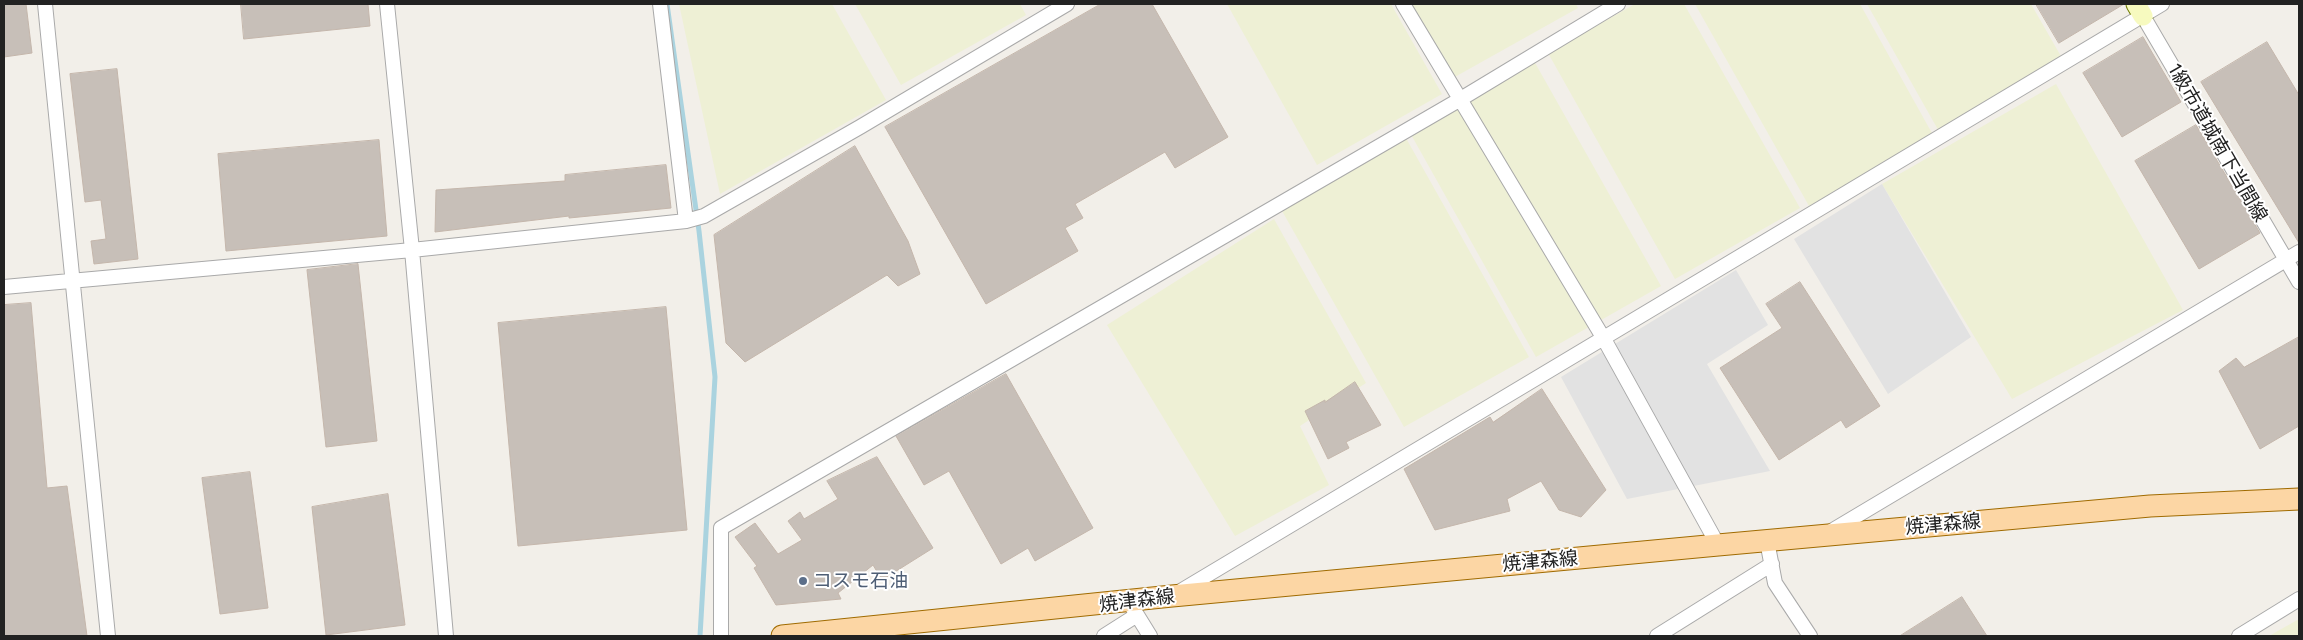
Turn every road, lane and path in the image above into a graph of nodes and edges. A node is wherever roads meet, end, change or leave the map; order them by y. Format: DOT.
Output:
graph roads {
  1 [pos="45,4"];
  2 [pos="387,4"];
  3 [pos="660,4"];
  4 [pos="1067,4"];
  5 [pos="1403,4"];
  6 [pos="1618,4"];
  7 [pos="2162,4"];
  8 [pos="2139,10"];
  9 [pos="1459,100"];
  10 [pos="686,221"];
  11 [pos="412,250"];
  12 [pos="2299,252"];
  13 [pos="2286,259"];
  14 [pos="74,280"];
  15 [pos="2299,282"];
  16 [pos="4,286"];
  17 [pos="1604,339"];
  18 [pos="2299,499"];
  19 [pos="1823,536"];
  20 [pos="1767,541"];
  21 [pos="1718,545"];
  22 [pos="1772,564"];
  23 [pos="1172,596"];
  24 [pos="2299,599"];
  25 [pos="1133,609"];
  26 [pos="108,636"];
  27 [pos="446,636"];
  28 [pos="721,636"];
  29 [pos="782,636"];
  30 [pos="1104,636"];
  31 [pos="1150,636"];
  32 [pos="1657,636"];
  33 [pos="1810,636"];
  34 [pos="2240,636"];
  1 -- 14 [label="street"];
  2 -- 11 [label="street"];
  3 -- 10 [label="street"];
  4 -- 10 [label="street"];
  5 -- 9 [label="street"];
  6 -- 9 [label="street"];
  7 -- 8 [label="street"];
  8 -- 13 [label="street, 1級市道城南下当間線"];
  8 -- 17 [label="street"];
  9 -- 17 [label="street"];
  9 -- 28 [label="street"];
  10 -- 11 [label="street"];
  11 -- 14 [label="street"];
  11 -- 27 [label="street"];
  12 -- 13 [label="street"];
  13 -- 15 [label="street, 1級市道城南下当間線"];
  13 -- 19 [label="street"];
  14 -- 16 [label="street"];
  14 -- 26 [label="street"];
  17 -- 21 [label="street"];
  17 -- 23 [label="street"];
  18 -- 19 [label="main road, 焼津森線"];
  19 -- 20 [label="main road, 焼津森線"];
  20 -- 21 [label="main road, 焼津森線"];
  20 -- 22 [label="street"];
  21 -- 23 [label="main road, 焼津森線"];
  22 -- 32 [label="street"];
  22 -- 33 [label="street"];
  23 -- 25 [label="main road, 焼津森線"];
  24 -- 34 [label="street"];
  25 -- 29 [label="main road, 焼津森線"];
  25 -- 30 [label="street"];
  25 -- 31 [label="street"];
}
